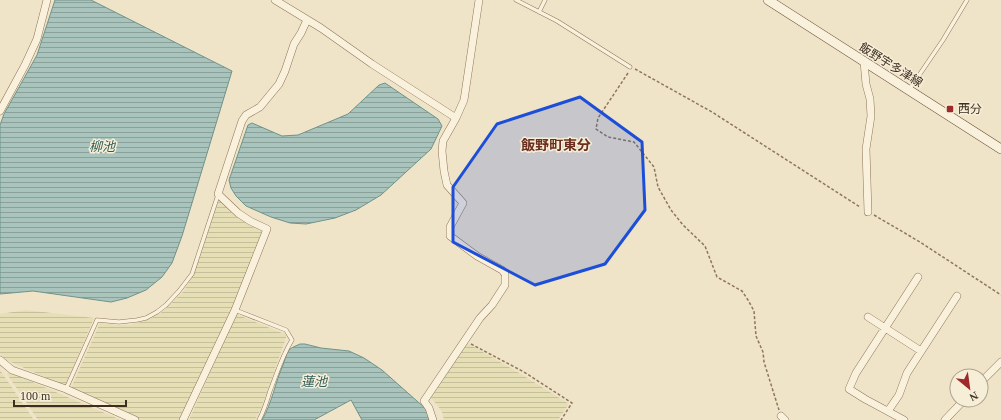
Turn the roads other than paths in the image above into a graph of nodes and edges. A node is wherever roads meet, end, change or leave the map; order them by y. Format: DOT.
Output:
graph roads {
  1 [pos="46,0"];
  2 [pos="276,0"];
  3 [pos="479,0"];
  4 [pos="516,0"];
  5 [pos="546,0"];
  6 [pos="768,0"];
  7 [pos="967,0"];
  8 [pos="539,12"];
  9 [pos="307,20"];
  10 [pos="864,62"];
  11 [pos="630,66"];
  12 [pos="910,90"];
  13 [pos="0,111"];
  14 [pos="456,118"];
  15 [pos="1001,149"];
  16 [pos="218,194"];
  17 [pos="868,212"];
  18 [pos="918,276"];
  19 [pos="957,296"];
  20 [pos="235,310"];
  21 [pos="868,317"];
  22 [pos="885,328"];
  23 [pos="920,352"];
  24 [pos="0,360"];
  25 [pos="1001,362"];
  26 [pos="989,374"];
  27 [pos="66,389"];
  28 [pos="957,408"];
  29 [pos="888,411"];
  30 [pos="135,420"];
  31 [pos="183,420"];
  32 [pos="259,420"];
  33 [pos="433,420"];
  34 [pos="904,420"];
  35 [pos="946,420"];
  1 -- 13 [label="street"];
  2 -- 9 [label="street"];
  3 -- 14 [label="street"];
  4 -- 8 [label="lane"];
  5 -- 8 [label="lane"];
  6 -- 10 [label="main road, 飯野宇多津線"];
  7 -- 12 [label="lane"];
  8 -- 11 [label="lane"];
  9 -- 14 [label="street"];
  9 -- 16 [label="street"];
  10 -- 12 [label="main road, 飯野宇多津線"];
  10 -- 17 [label="street"];
  12 -- 15 [label="main road, 飯野宇多津線"];
  14 -- 33 [label="street"];
  16 -- 20 [label="street"];
  16 -- 27 [label="lane"];
  18 -- 22 [label="street"];
  19 -- 23 [label="street"];
  20 -- 31 [label="street"];
  20 -- 32 [label="lane"];
  21 -- 22 [label="street"];
  22 -- 23 [label="street"];
  22 -- 29 [label="street"];
  23 -- 29 [label="street"];
  24 -- 27 [label="street"];
  25 -- 26 [label="street"];
  27 -- 30 [label="street"];
  28 -- 35 [label="street"];
  29 -- 34 [label="street"];
}
